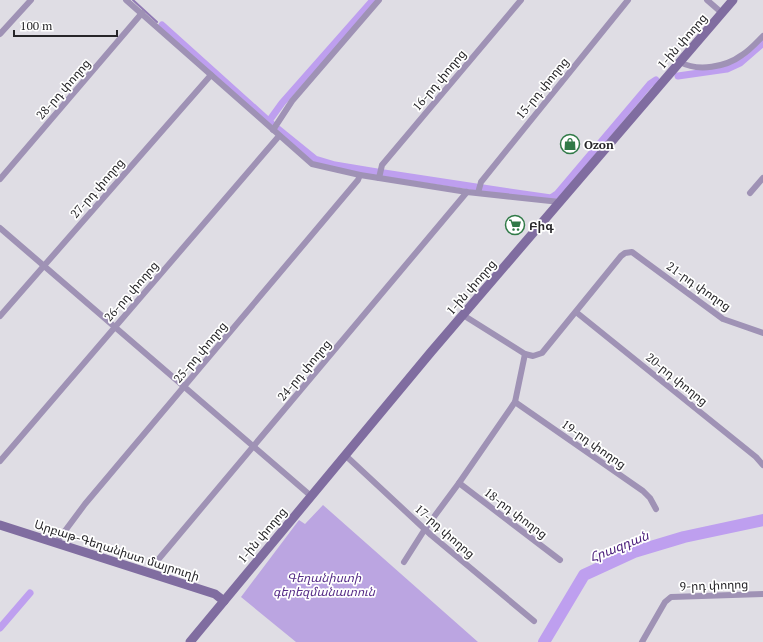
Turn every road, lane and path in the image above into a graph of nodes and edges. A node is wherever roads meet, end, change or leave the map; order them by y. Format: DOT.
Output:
graph roads {
  1 [pos="31,0"];
  2 [pos="126,0"];
  3 [pos="379,0"];
  4 [pos="521,0"];
  5 [pos="628,0"];
  6 [pos="706,0"];
  7 [pos="733,0"];
  8 [pos="142,13"];
  9 [pos="722,13"];
  10 [pos="0,34"];
  11 [pos="763,36"];
  12 [pos="680,62"];
  13 [pos="211,75"];
  14 [pos="273,130"];
  15 [pos="279,136"];
  16 [pos="360,175"];
  17 [pos="379,178"];
  18 [pos="763,178"];
  19 [pos="0,179"];
  20 [pos="467,192"];
  21 [pos="478,193"];
  22 [pos="750,193"];
  23 [pos="560,202"];
  24 [pos="0,228"];
  25 [pos="44,265"];
  26 [pos="576,312"];
  27 [pos="0,316"];
  28 [pos="462,316"];
  29 [pos="115,327"];
  30 [pos="762,332"];
  31 [pos="525,354"];
  32 [pos="185,387"];
  33 [pos="515,402"];
  34 [pos="254,447"];
  35 [pos="345,455"];
  36 [pos="0,461"];
  37 [pos="763,465"];
  38 [pos="460,483"];
  39 [pos="311,496"];
  40 [pos="656,509"];
  41 [pos="0,525"];
  42 [pos="425,529"];
  43 [pos="56,543"];
  44 [pos="560,560"];
  45 [pos="157,561"];
  46 [pos="404,562"];
  47 [pos="763,594"];
  48 [pos="224,601"];
  49 [pos="534,621"];
  50 [pos="190,642"];
  51 [pos="642,642"];
  1 -- 10 [label="street"];
  2 -- 8 [label="street"];
  3 -- 14 [label="street"];
  4 -- 17 [label="street, 16-րդ փողոց"];
  5 -- 21 [label="street, 15-րդ փողոց"];
  6 -- 9 [label="street"];
  7 -- 9 [label="main road, 1-ին փողոց"];
  8 -- 13 [label="street"];
  8 -- 19 [label="street, 28-րդ փողոց"];
  9 -- 12 [label="main road, 1-ին փողոց"];
  11 -- 12 [label="street"];
  12 -- 23 [label="main road, 1-ին փողոց"];
  13 -- 14 [label="street"];
  13 -- 25 [label="street, 27-րդ փողոց"];
  14 -- 15 [label="street"];
  15 -- 16 [label="street"];
  15 -- 29 [label="street, 26-րդ փողոց"];
  16 -- 17 [label="street"];
  16 -- 32 [label="street, 25-րդ փողոց"];
  17 -- 20 [label="street"];
  18 -- 22 [label="street"];
  20 -- 21 [label="street"];
  20 -- 34 [label="street, 24-րդ փողոց"];
  21 -- 23 [label="street"];
  23 -- 28 [label="main road, 1-ին փողոց"];
  24 -- 25 [label="street"];
  25 -- 27 [label="street, 27-րդ փողոց"];
  25 -- 29 [label="street"];
  26 -- 30 [label="street, 21-րդ փողոց"];
  26 -- 31 [label="street"];
  26 -- 37 [label="street, 20-րդ փողոց"];
  28 -- 31 [label="street"];
  28 -- 35 [label="main road, 1-ին փողոց"];
  29 -- 32 [label="street"];
  29 -- 36 [label="street, 26-րդ փողոց"];
  31 -- 33 [label="street"];
  32 -- 34 [label="street"];
  32 -- 43 [label="street, 25-րդ փողոց"];
  33 -- 38 [label="street"];
  33 -- 40 [label="street, 19-րդ փողոց"];
  34 -- 39 [label="street"];
  34 -- 45 [label="street, 24-րդ փողոց"];
  35 -- 39 [label="main road, 1-ին փողոց"];
  35 -- 42 [label="street, 17-րդ փողոց"];
  38 -- 42 [label="street"];
  38 -- 44 [label="street, 18-րդ փողոց"];
  39 -- 48 [label="main road, 1-ին փողոց"];
  41 -- 43 [label="main road, Արբաթ-Գեղանիստ մայրուղի"];
  42 -- 46 [label="street"];
  42 -- 49 [label="street, 17-րդ փողոց"];
  43 -- 48 [label="main road, Արբաթ-Գեղանիստ մայրուղի"];
  47 -- 51 [label="street, 9-րդ փողոց"];
  48 -- 50 [label="main road, 1-ին փողոց"];
}
